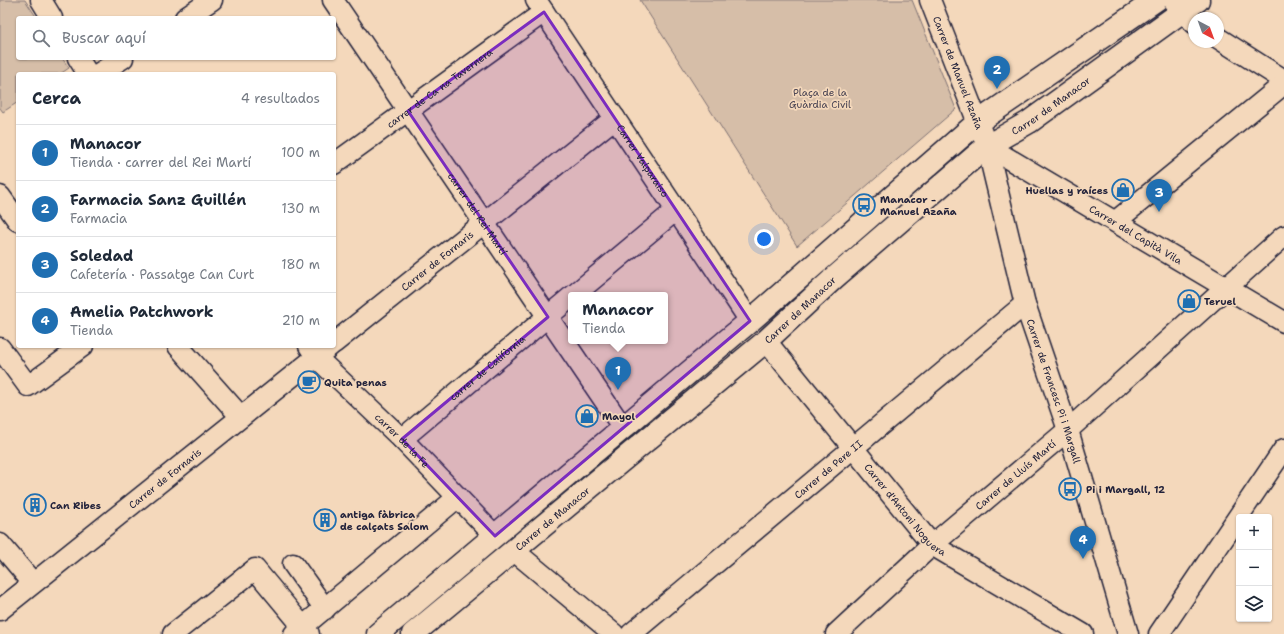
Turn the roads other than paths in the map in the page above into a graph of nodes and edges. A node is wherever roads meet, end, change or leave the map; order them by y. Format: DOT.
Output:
graph roads {
  1 [pos="41,0"];
  2 [pos="212,0"];
  3 [pos="333,0"];
  4 [pos="930,0"];
  5 [pos="1156,0"];
  6 [pos="540,6"];
  7 [pos="1187,9"];
  8 [pos="51,16"];
  9 [pos="188,16"];
  10 [pos="1224,42"];
  11 [pos="81,60"];
  12 [pos="120,60"];
  13 [pos="98,72"];
  14 [pos="101,72"];
  15 [pos="1284,80"];
  16 [pos="1284,84"];
  17 [pos="408,111"];
  18 [pos="615,118"];
  19 [pos="978,122"];
  20 [pos="987,146"];
  21 [pos="336,163"];
  22 [pos="0,196"];
  23 [pos="676,210"];
  24 [pos="16,218"];
  25 [pos="1116,221"];
  26 [pos="484,223"];
  27 [pos="1284,236"];
  28 [pos="1227,288"];
  29 [pos="578,292"];
  30 [pos="568,300"];
  31 [pos="1026,304"];
  32 [pos="548,317"];
  33 [pos="750,321"];
  34 [pos="1284,322"];
  35 [pos="336,341"];
  36 [pos="766,341"];
  37 [pos="0,348"];
  38 [pos="80,348"];
  39 [pos="180,348"];
  40 [pos="318,350"];
  41 [pos="691,403"];
  42 [pos="241,417"];
  43 [pos="623,428"];
  44 [pos="1068,430"];
  45 [pos="402,439"];
  46 [pos="852,448"];
  47 [pos="1284,449"];
  48 [pos="458,497"];
  49 [pos="495,536"];
  50 [pos="0,544"];
  51 [pos="932,545"];
  52 [pos="513,550"];
  53 [pos="293,564"];
  54 [pos="33,583"];
  55 [pos="325,609"];
  56 [pos="0,610"];
  57 [pos="302,632"];
  58 [pos="173,634"];
  59 [pos="378,634"];
  60 [pos="413,634"];
  61 [pos="614,634"];
  62 [pos="631,634"];
  63 [pos="836,634"];
  64 [pos="1083,634"];
  65 [pos="1128,634"];
  66 [pos="1159,634"];
  1 -- 8 [label="street"];
  2 -- 9 [label="street"];
  3 -- 17 [label="street, carrer del Rei Martí"];
  4 -- 19 [label="street, Carrer de Manuel Azaña"];
  5 -- 19 [label="main road"];
  6 -- 17 [label="street, carrer de Ca na Tavernera"];
  6 -- 18 [label="street, Carrer Valparaiso"];
  7 -- 20 [label="main road, Carrer de Manacor"];
  10 -- 15 [label="street"];
  11 -- 13 [label="street"];
  12 -- 14 [label="street"];
  16 -- 25 [label="street"];
  17 -- 21 [label="street, carrer de Ca na Tavernera"];
  17 -- 26 [label="street, carrer del Rei Martí"];
  18 -- 23 [label="street, Carrer Valparaiso"];
  18 -- 26 [label="street, Carrer de Fornaris"];
  19 -- 20 [label="street, Carrer de Manuel Azaña"];
  19 -- 33 [label="main road"];
  20 -- 25 [label="street, Carrer del Capità Vila"];
  20 -- 31 [label="street, Carrer de Francesc Pi i Margall"];
  20 -- 36 [label="main road, Carrer de Manacor"];
  22 -- 24 [label="street"];
  23 -- 29 [label="street"];
  23 -- 33 [label="street, Carrer Valparaiso"];
  25 -- 28 [label="street, Carrer del Capità Vila"];
  26 -- 32 [label="street, carrer del Rei Martí"];
  26 -- 35 [label="street, Carrer de Fornaris"];
  27 -- 28 [label="street, Carrer de Lluís Martí"];
  28 -- 34 [label="street, Carrer del Capità Vila"];
  28 -- 44 [label="street, Carrer de Lluís Martí"];
  30 -- 32 [label="street, carrer de Califòrnia"];
  31 -- 44 [label="street, Carrer de Francesc Pi i Margall"];
  31 -- 46 [label="street, Carrer de Pere II"];
  32 -- 43 [label="street, carrer del Rei Martí"];
  32 -- 45 [label="street, carrer de Califòrnia"];
  33 -- 41 [label="main road"];
  33 -- 43 [label="main road"];
  36 -- 41 [label="main road, Carrer de Manacor"];
  36 -- 46 [label="street, Carrer d'Antoni Noguera"];
  37 -- 38 [label="street"];
  39 -- 42 [label="street"];
  40 -- 42 [label="street, Carrer de Fornaris"];
  40 -- 45 [label="street, carrer de la Fe"];
  41 -- 52 [label="main road, Carrer de Manacor"];
  42 -- 54 [label="street, Carrer de Fornaris"];
  43 -- 49 [label="main road"];
  44 -- 51 [label="street, Carrer de Lluís Martí"];
  44 -- 65 [label="street, Carrer de Francesc Pi i Margall"];
  45 -- 48 [label="street, carrer de la Fe"];
  46 -- 51 [label="street, Carrer d'Antoni Noguera"];
  46 -- 62 [label="street, Carrer de Pere II"];
  47 -- 66 [label="street"];
  48 -- 49 [label="street, carrer de la Fe"];
  48 -- 55 [label="street"];
  49 -- 59 [label="main road"];
  50 -- 54 [label="street"];
  51 -- 63 [label="street, Carrer de Lluís Martí"];
  51 -- 64 [label="street, Carrer d'Antoni Noguera"];
  52 -- 60 [label="main road, Carrer de Manacor"];
  52 -- 61 [label="street"];
  53 -- 55 [label="street"];
  54 -- 56 [label="street, Carrer de Fornaris"];
  55 -- 57 [label="street"];
  57 -- 58 [label="street"];
}
